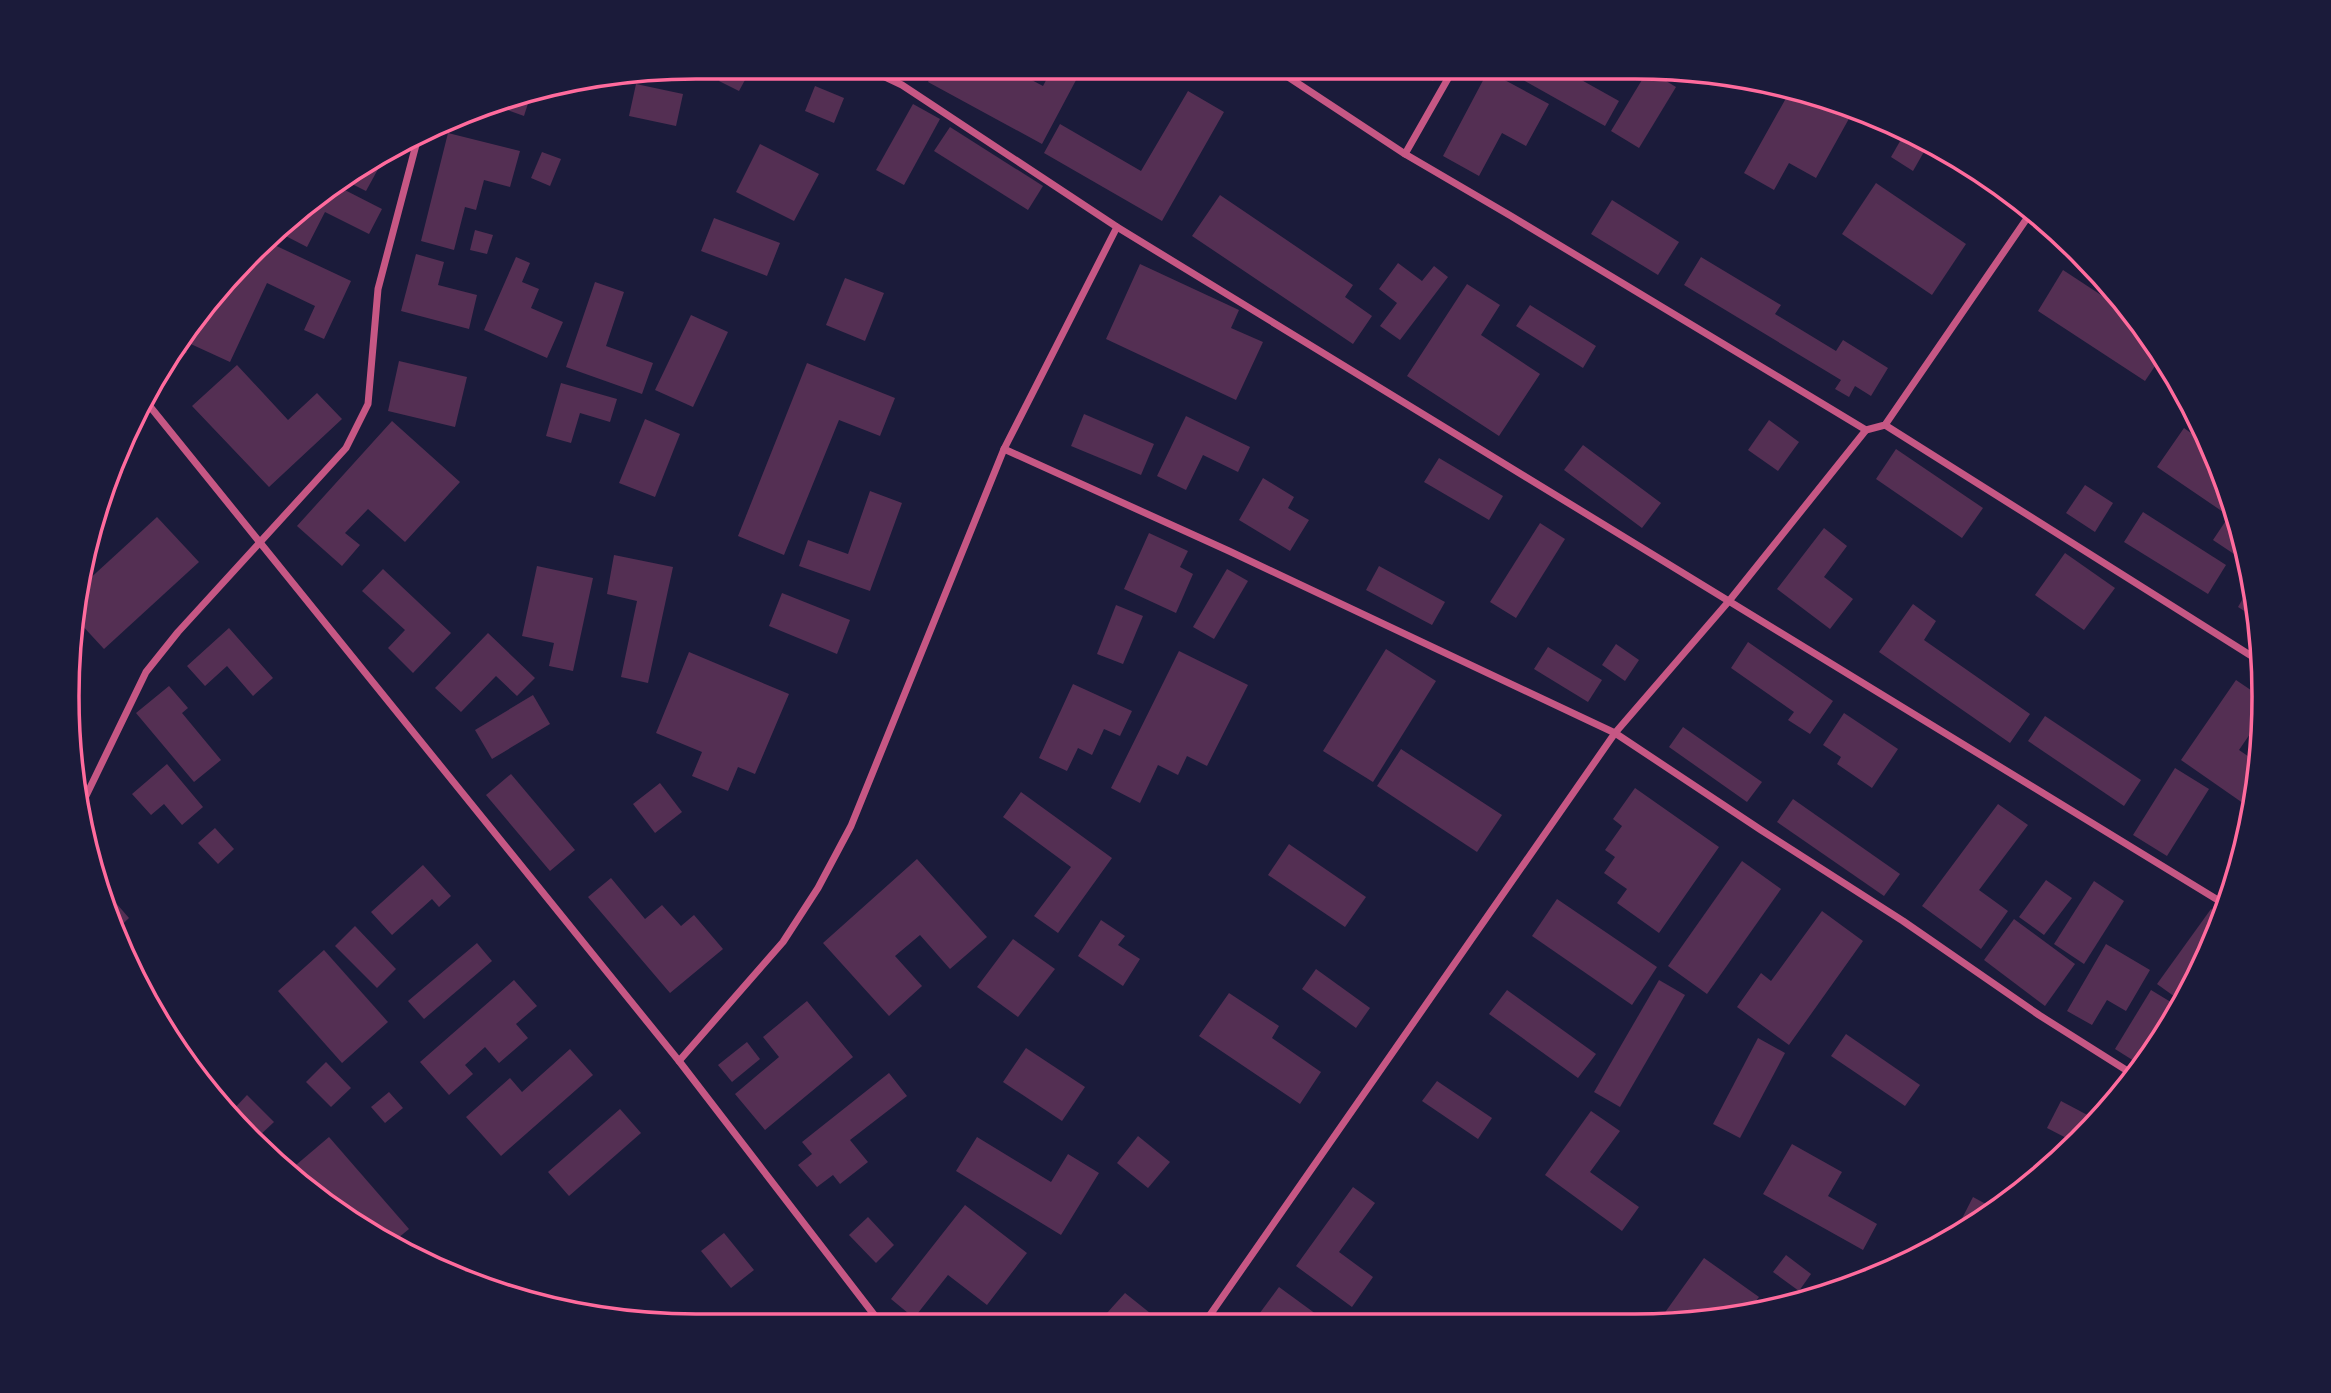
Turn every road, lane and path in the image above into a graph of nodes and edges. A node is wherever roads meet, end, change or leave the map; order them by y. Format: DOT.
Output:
graph roads {
  1 [pos="889,79"];
  2 [pos="1291,79"];
  3 [pos="1448,79"];
  4 [pos="416,146"];
  5 [pos="1405,154"];
  6 [pos="2027,219"];
  7 [pos="1117,227"];
  8 [pos="151,408"];
  9 [pos="1885,425"];
  10 [pos="1866,430"];
  11 [pos="1004,449"];
  12 [pos="259,542"];
  13 [pos="1729,601"];
  14 [pos="2251,656"];
  15 [pos="1615,733"];
  16 [pos="87,794"];
  17 [pos="2217,899"];
  18 [pos="679,1061"];
  19 [pos="2127,1070"];
  20 [pos="874,1314"];
  21 [pos="1211,1314"];
  1 -- 7 [label="street"];
  2 -- 5 [label="street"];
  3 -- 5 [label="street"];
  4 -- 12 [label="street"];
  5 -- 10 [label="street"];
  6 -- 9 [label="street"];
  7 -- 11 [label="street"];
  7 -- 13 [label="street"];
  8 -- 12 [label="street"];
  9 -- 10 [label="street"];
  9 -- 14 [label="street"];
  10 -- 13 [label="street"];
  11 -- 15 [label="street"];
  11 -- 18 [label="street"];
  12 -- 16 [label="street"];
  12 -- 18 [label="street"];
  13 -- 15 [label="street"];
  13 -- 17 [label="street"];
  15 -- 19 [label="street"];
  15 -- 21 [label="street"];
  18 -- 20 [label="street"];
}
